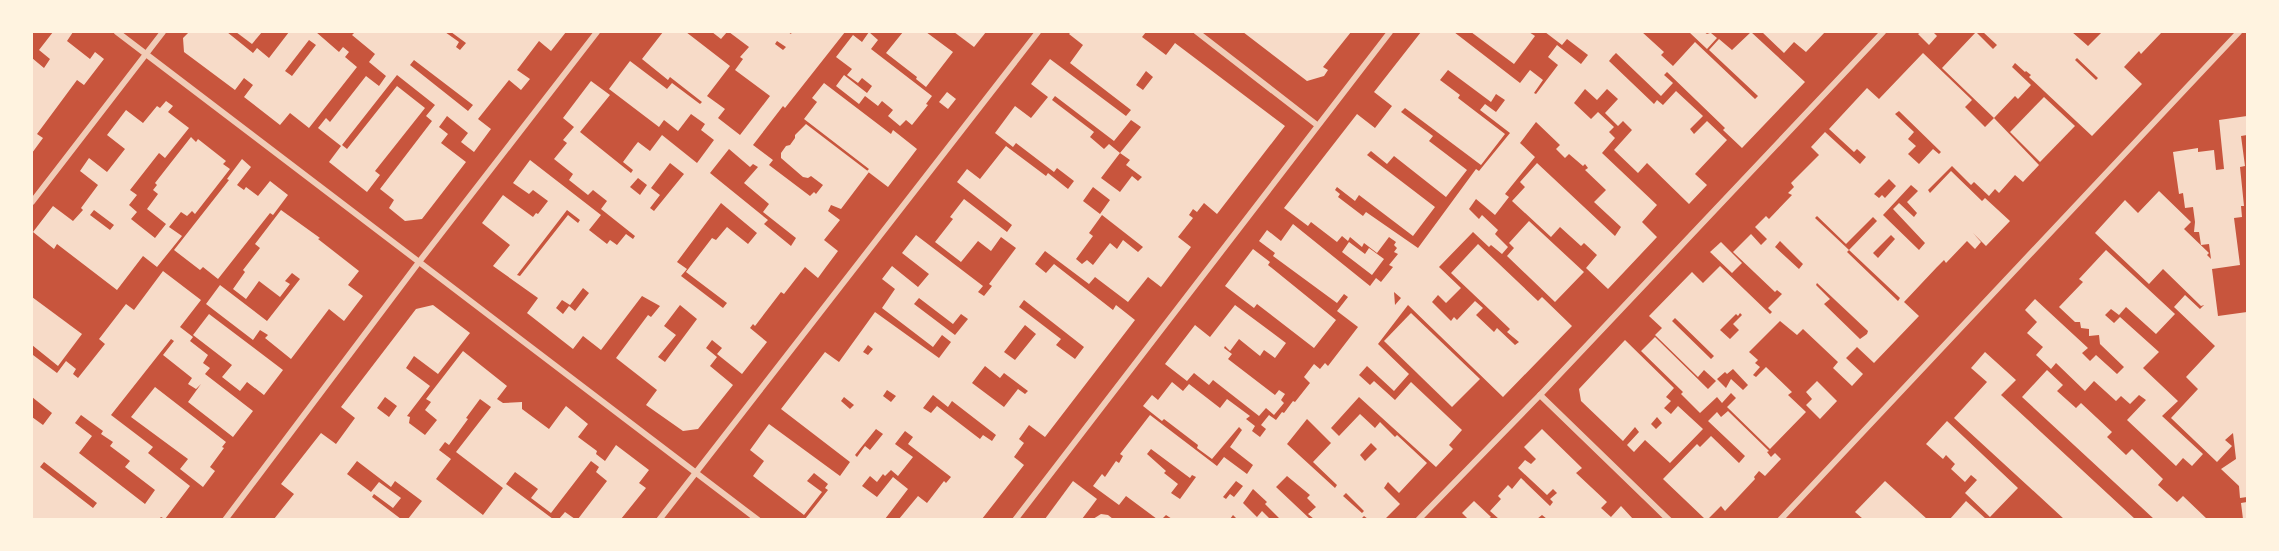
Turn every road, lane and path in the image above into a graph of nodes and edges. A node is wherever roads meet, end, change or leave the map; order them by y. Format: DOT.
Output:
graph roads {
  1 [pos="117,32"];
  2 [pos="162,32"];
  3 [pos="597,32"];
  4 [pos="1038,32"];
  5 [pos="1197,32"];
  6 [pos="1390,32"];
  7 [pos="1883,32"];
  8 [pos="2239,32"];
  9 [pos="146,54"];
  10 [pos="1317,125"];
  11 [pos="32,202"];
  12 [pos="419,262"];
  13 [pos="1540,394"];
  14 [pos="695,471"];
  15 [pos="225,519"];
  16 [pos="659,519"];
  17 [pos="758,519"];
  18 [pos="1015,519"];
  19 [pos="1418,519"];
  20 [pos="1669,519"];
  21 [pos="1780,519"];
  1 -- 9 [label="street"];
  2 -- 9 [label="street"];
  3 -- 12 [label="street"];
  4 -- 14 [label="street"];
  5 -- 10 [label="street"];
  6 -- 10 [label="street"];
  7 -- 13 [label="street"];
  8 -- 21 [label="street"];
  9 -- 11 [label="street"];
  9 -- 12 [label="street"];
  10 -- 18 [label="street"];
  12 -- 14 [label="street"];
  12 -- 15 [label="street"];
  13 -- 19 [label="street"];
  13 -- 20 [label="street"];
  14 -- 16 [label="street"];
  14 -- 17 [label="street"];
}
